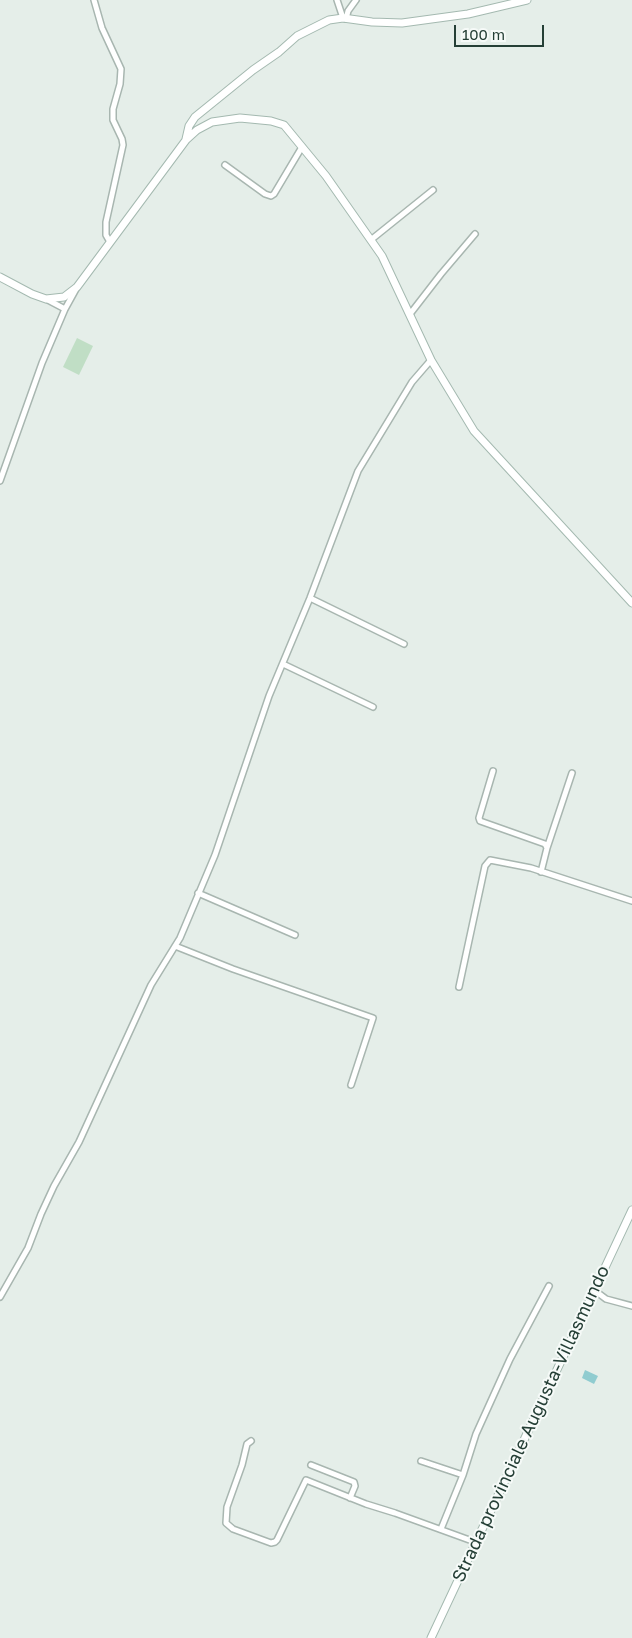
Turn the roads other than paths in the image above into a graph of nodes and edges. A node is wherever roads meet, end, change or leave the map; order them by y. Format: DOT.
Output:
graph roads {
  1 [pos="94,0"];
  2 [pos="337,0"];
  3 [pos="356,0"];
  4 [pos="527,0"];
  5 [pos="344,18"];
  6 [pos="186,140"];
  7 [pos="302,147"];
  8 [pos="225,165"];
  9 [pos="432,190"];
  10 [pos="475,234"];
  11 [pos="372,239"];
  12 [pos="110,242"];
  13 [pos="0,277"];
  14 [pos="77,287"];
  15 [pos="46,299"];
  16 [pos="65,308"];
  17 [pos="410,314"];
  18 [pos="431,360"];
  19 [pos="0,481"];
  20 [pos="310,598"];
  21 [pos="632,602"];
  22 [pos="404,644"];
  23 [pos="283,664"];
  24 [pos="373,707"];
  25 [pos="493,771"];
  26 [pos="572,773"];
  27 [pos="547,848"];
  28 [pos="541,872"];
  29 [pos="198,893"];
  30 [pos="632,900"];
  31 [pos="295,935"];
  32 [pos="175,946"];
  33 [pos="459,987"];
  34 [pos="351,1085"];
  35 [pos="632,1210"];
  36 [pos="549,1286"];
  37 [pos="594,1290"];
  38 [pos="0,1297"];
  39 [pos="632,1306"];
  40 [pos="252,1441"];
  41 [pos="421,1462"];
  42 [pos="311,1465"];
  43 [pos="463,1475"];
  44 [pos="350,1498"];
  45 [pos="441,1528"];
  46 [pos="475,1542"];
  47 [pos="430,1638"];
  1 -- 12 [label="street"];
  2 -- 5 [label="street"];
  3 -- 5 [label="street"];
  4 -- 5 [label="street"];
  5 -- 6 [label="street"];
  6 -- 7 [label="street"];
  6 -- 12 [label="street"];
  7 -- 8 [label="street"];
  7 -- 11 [label="street"];
  9 -- 11 [label="street"];
  10 -- 17 [label="street"];
  11 -- 17 [label="street"];
  12 -- 14 [label="street"];
  13 -- 15 [label="street"];
  14 -- 15 [label="street"];
  14 -- 16 [label="street"];
  15 -- 16 [label="street"];
  16 -- 19 [label="street"];
  17 -- 18 [label="street"];
  18 -- 20 [label="street"];
  18 -- 21 [label="street"];
  20 -- 22 [label="street"];
  20 -- 23 [label="street"];
  23 -- 24 [label="street"];
  23 -- 29 [label="street"];
  25 -- 27 [label="street"];
  26 -- 27 [label="street"];
  27 -- 28 [label="street"];
  28 -- 30 [label="street"];
  28 -- 33 [label="street"];
  29 -- 31 [label="street"];
  29 -- 32 [label="street"];
  32 -- 34 [label="street"];
  32 -- 38 [label="street"];
  35 -- 37 [label="street, Strada provinciale Augusta-Villasmundo"];
  36 -- 43 [label="street"];
  37 -- 39 [label="street"];
  37 -- 46 [label="street, Strada provinciale Augusta-Villasmundo"];
  40 -- 44 [label="street"];
  41 -- 43 [label="street"];
  42 -- 44 [label="street"];
  43 -- 45 [label="street"];
  44 -- 45 [label="street"];
  45 -- 46 [label="street"];
  46 -- 47 [label="street, Strada provinciale Augusta-Villasmundo"];
}
